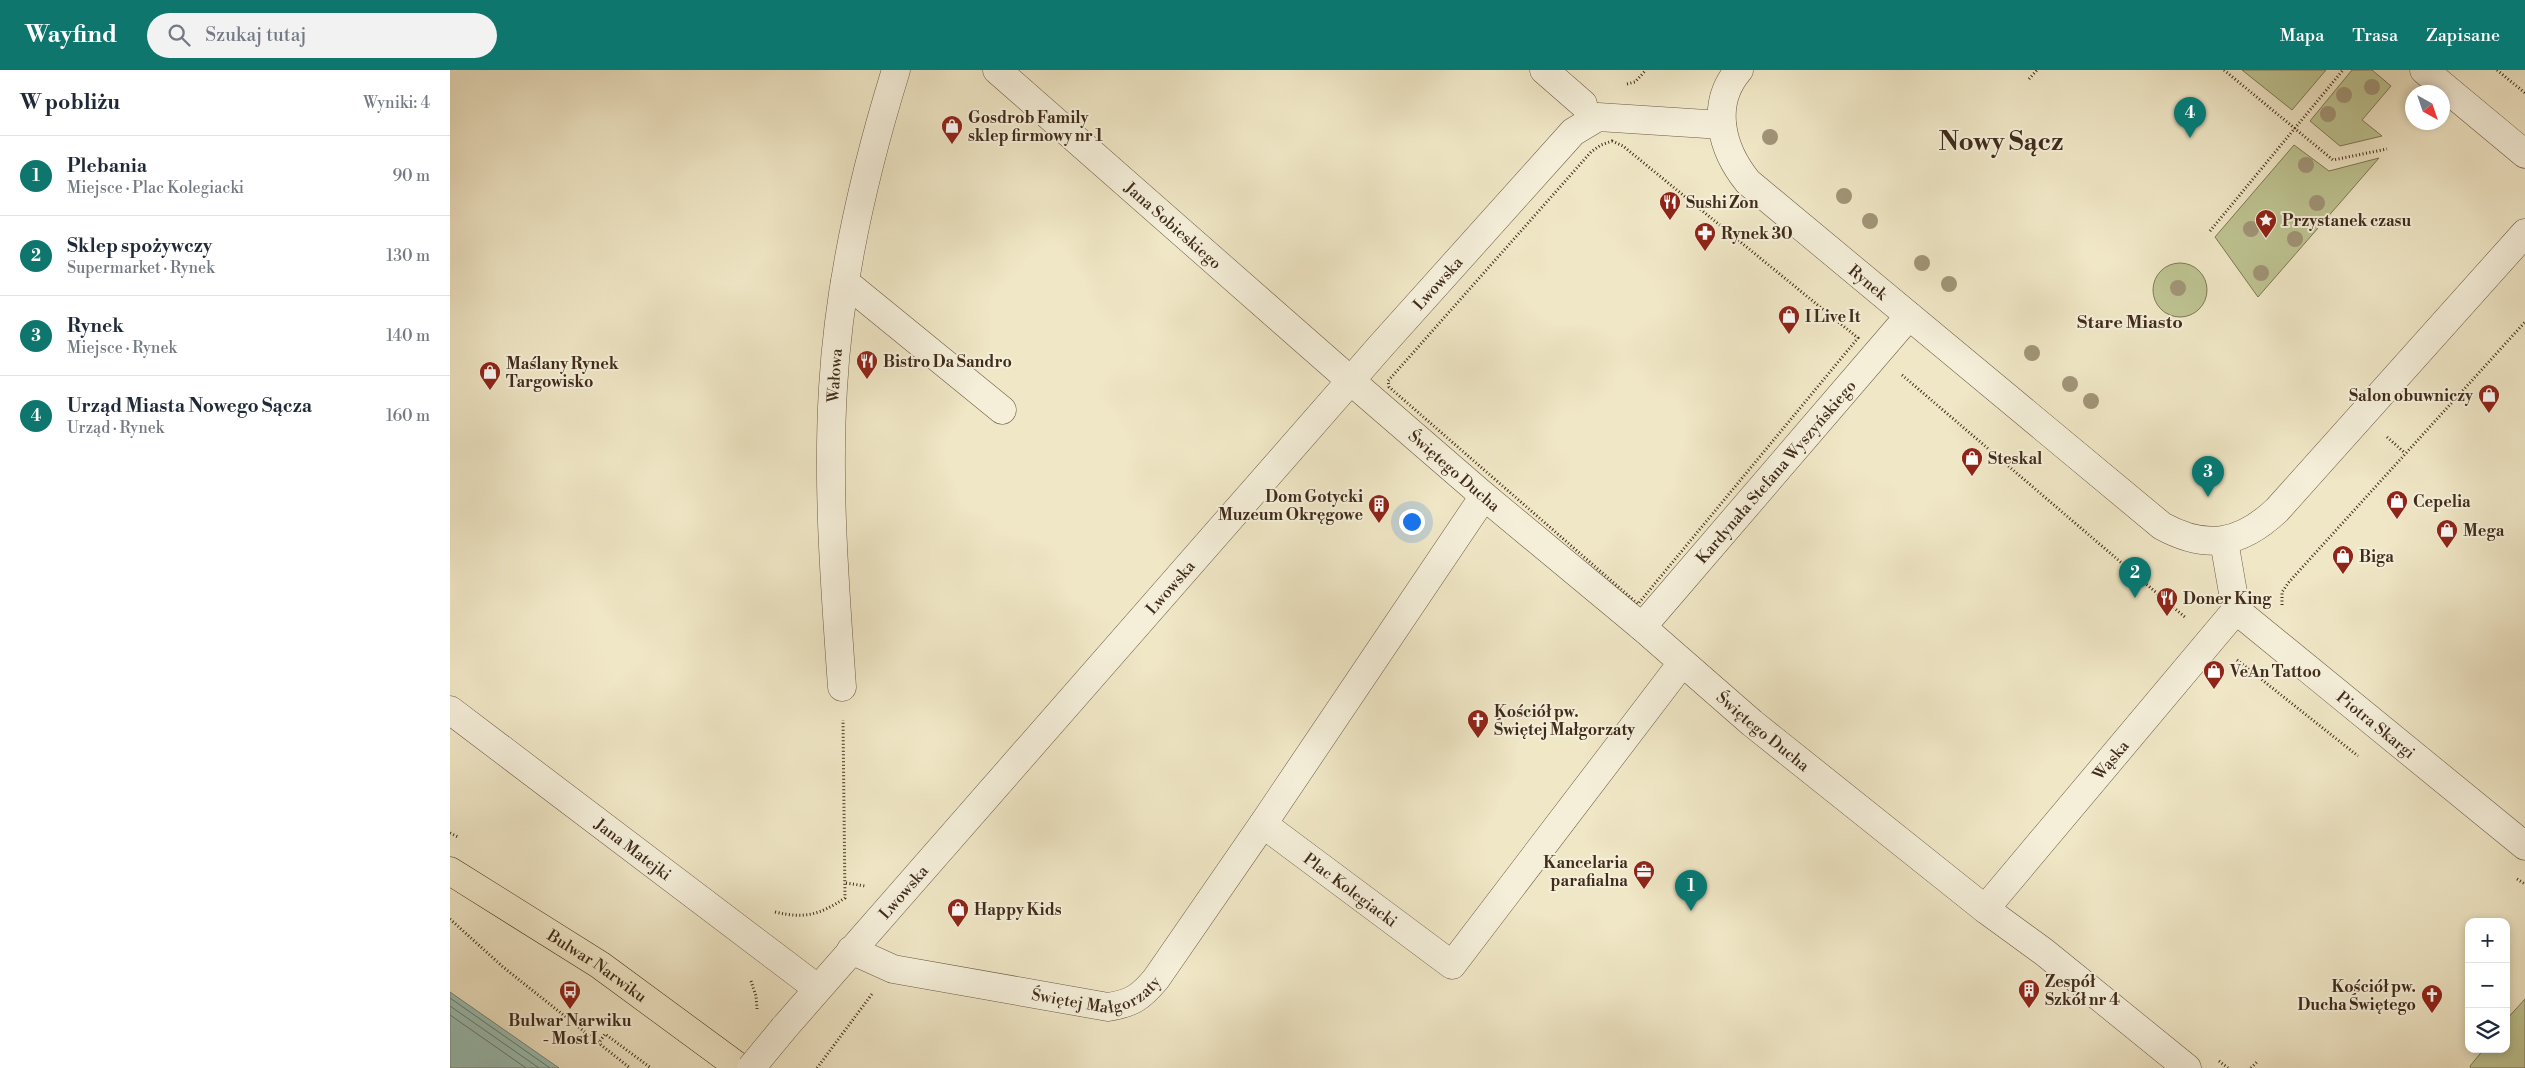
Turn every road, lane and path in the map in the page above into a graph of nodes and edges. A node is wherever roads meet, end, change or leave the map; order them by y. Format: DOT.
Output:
graph roads {
  1 [pos="896,70"];
  2 [pos="997,70"];
  3 [pos="1544,70"];
  4 [pos="1739,70"];
  5 [pos="2037,70"];
  6 [pos="2224,70"];
  7 [pos="2343,70"];
  8 [pos="2424,70"];
  9 [pos="2497,70"];
  10 [pos="2029,80"];
  11 [pos="2525,93"];
  12 [pos="1591,110"];
  13 [pos="1722,124"];
  14 [pos="2294,129"];
  15 [pos="2387,149"];
  16 [pos="2525,154"];
  17 [pos="1580,164"];
  18 [pos="2210,231"];
  19 [pos="2525,233"];
  20 [pos="845,282"];
  21 [pos="1909,316"];
  22 [pos="2525,322"];
  23 [pos="1858,338"];
  24 [pos="1899,372"];
  25 [pos="1351,381"];
  26 [pos="1002,410"];
  27 [pos="2384,434"];
  28 [pos="2405,453"];
  29 [pos="1484,496"];
  30 [pos="2224,541"];
  31 [pos="2285,609"];
  32 [pos="2236,610"];
  33 [pos="2190,622"];
  34 [pos="1642,627"];
  35 [pos="1682,663"];
  36 [pos="842,687"];
  37 [pos="450,710"];
  38 [pos="1263,824"];
  39 [pos="2525,846"];
  40 [pos="450,871"];
  41 [pos="1985,909"];
  42 [pos="772,912"];
  43 [pos="450,919"];
  44 [pos="851,950"];
  45 [pos="817,988"];
  46 [pos="866,1001"];
  47 [pos="598,1044"];
  48 [pos="2258,1061"];
  49 [pos="630,1068"];
  50 [pos="651,1068"];
  51 [pos="740,1068"];
  52 [pos="751,1068"];
  53 [pos="817,1068"];
  54 [pos="2187,1068"];
  55 [pos="2251,1068"];
  1 -- 20 [label="street, Wałowa"];
  2 -- 25 [label="street, Jana Sobieskiego"];
  3 -- 12 [label="street"];
  4 -- 13 [label="street, Rynek"];
  5 -- 10 [label="path"];
  6 -- 14 [label="path"];
  7 -- 14 [label="path"];
  8 -- 16 [label="street"];
  9 -- 11 [label="path"];
  12 -- 13 [label="street"];
  12 -- 25 [label="street, Lwowska"];
  13 -- 21 [label="street, Rynek"];
  14 -- 15 [label="path"];
  14 -- 18 [label="path"];
  17 -- 23 [label="path"];
  19 -- 30 [label="street, Rynek"];
  20 -- 26 [label="street"];
  20 -- 36 [label="street, Wałowa"];
  21 -- 30 [label="street, Rynek"];
  21 -- 34 [label="street, Kardynała Stefana Wyszyńskiego"];
  22 -- 28 [label="path"];
  24 -- 33 [label="path"];
  25 -- 29 [label="street, Świętego Ducha"];
  25 -- 44 [label="street, Lwowska"];
  27 -- 28 [label="path"];
  28 -- 31 [label="path"];
  29 -- 34 [label="street, Świętego Ducha"];
  29 -- 38 [label="street"];
  30 -- 32 [label="street"];
  32 -- 39 [label="street, Piotra Skargi"];
  32 -- 41 [label="street, Wąska"];
  34 -- 35 [label="street, Świętego Ducha"];
  35 -- 38 [label="street, Plac Kolegiacki"];
  35 -- 41 [label="street, Świętego Ducha"];
  36 -- 42 [label="path"];
  37 -- 45 [label="street, Jana Matejki"];
  38 -- 44 [label="street, Świętej Małgorzaty"];
  40 -- 51 [label="main road, Bulwar Narwiku"];
  41 -- 54 [label="street, Świętego Ducha"];
  43 -- 47 [label="path"];
  44 -- 45 [label="street, Lwowska"];
  45 -- 52 [label="street, Lwowska, bridge"];
  46 -- 53 [label="path"];
  47 -- 49 [label="path"];
  47 -- 50 [label="path"];
  48 -- 55 [label="path"];
}
